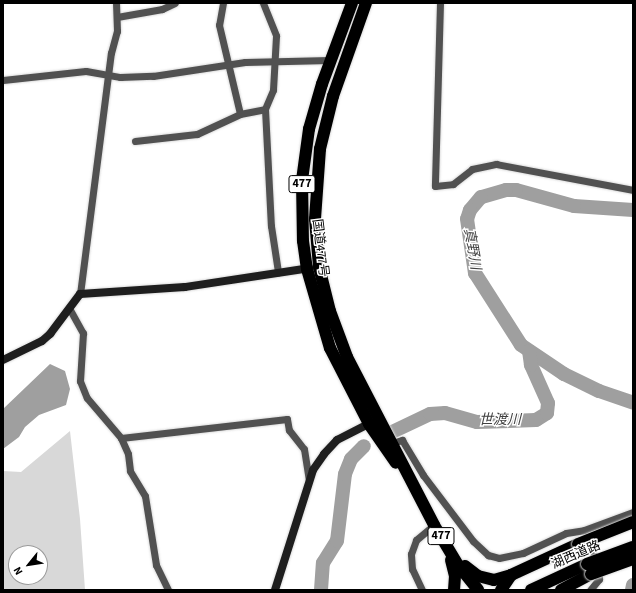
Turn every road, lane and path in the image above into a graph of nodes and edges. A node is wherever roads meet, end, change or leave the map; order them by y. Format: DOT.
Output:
graph roads {
  1 [pos="116,3"];
  2 [pos="175,3"];
  3 [pos="223,3"];
  4 [pos="263,3"];
  5 [pos="352,3"];
  6 [pos="366,3"];
  7 [pos="440,3"];
  8 [pos="117,16"];
  9 [pos="273,60"];
  10 [pos="330,60"];
  11 [pos="229,64"];
  12 [pos="108,75"];
  13 [pos="3,80"];
  14 [pos="265,109"];
  15 [pos="240,114"];
  16 [pos="135,141"];
  17 [pos="633,190"];
  18 [pos="319,266"];
  19 [pos="307,269"];
  20 [pos="278,272"];
  21 [pos="80,294"];
  22 [pos="69,308"];
  23 [pos="3,360"];
  24 [pos="369,424"];
  25 [pos="121,438"];
  26 [pos="387,444"];
  27 [pos="309,481"];
  28 [pos="633,512"];
  29 [pos="633,522"];
  30 [pos="434,525"];
  31 [pos="584,530"];
  32 [pos="442,539"];
  33 [pos="633,547"];
  34 [pos="633,559"];
  35 [pos="589,569"];
  36 [pos="511,575"];
  37 [pos="168,590"];
  38 [pos="275,590"];
  39 [pos="422,590"];
  40 [pos="454,590"];
  41 [pos="478,590"];
  42 [pos="500,590"];
  43 [pos="531,590"];
  44 [pos="561,590"];
  45 [pos="590,590"];
  1 -- 8 [label="street"];
  2 -- 8 [label="street"];
  3 -- 11 [label="street"];
  4 -- 9 [label="street"];
  5 -- 10 [label="highway, 国道477号 / 477"];
  6 -- 18 [label="highway, 国道477号 / 477"];
  7 -- 17 [label="street"];
  8 -- 12 [label="street"];
  9 -- 10 [label="street"];
  9 -- 11 [label="street"];
  9 -- 14 [label="street"];
  10 -- 19 [label="highway, 国道477号 / 477"];
  11 -- 12 [label="street"];
  11 -- 15 [label="street"];
  12 -- 13 [label="street"];
  12 -- 21 [label="street"];
  14 -- 15 [label="street"];
  14 -- 20 [label="street"];
  15 -- 16 [label="street"];
  18 -- 19 [label="street"];
  18 -- 26 [label="highway, 国道477号 / 477"];
  19 -- 20 [label="street"];
  19 -- 24 [label="highway, 国道477号 / 477"];
  20 -- 21 [label="street"];
  21 -- 22 [label="street"];
  22 -- 23 [label="street"];
  22 -- 25 [label="street"];
  24 -- 26 [label="highway, 国道477号 / 477"];
  24 -- 27 [label="street"];
  25 -- 27 [label="street"];
  25 -- 37 [label="street"];
  26 -- 30 [label="highway, 国道477号 / 477"];
  26 -- 31 [label="street"];
  27 -- 38 [label="street"];
  28 -- 31 [label="street"];
  29 -- 36 [label="highway, bridge"];
  30 -- 32 [label="highway, 国道477号 / 477"];
  30 -- 39 [label="street"];
  31 -- 45 [label="street"];
  32 -- 36 [label="highway"];
  32 -- 40 [label="highway"];
  32 -- 41 [label="highway, 国道477号 / 477"];
  33 -- 35 [label="highway, 湖西道路, bridge"];
  34 -- 35 [label="highway, bridge"];
  35 -- 43 [label="highway, 湖西道路"];
  35 -- 44 [label="highway"];
  36 -- 42 [label="highway"];
}
